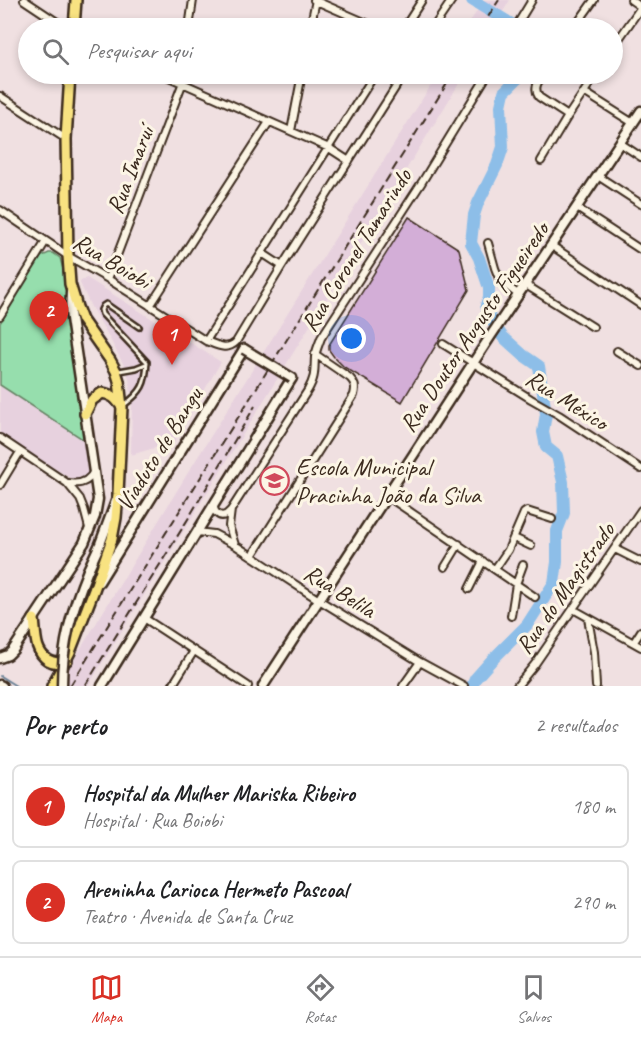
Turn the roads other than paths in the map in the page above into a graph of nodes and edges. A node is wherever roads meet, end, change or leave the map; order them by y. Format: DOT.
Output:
graph roads {
  1 [pos="24,0"];
  2 [pos="76,0"];
  3 [pos="193,0"];
  4 [pos="315,0"];
  5 [pos="422,0"];
  6 [pos="452,0"];
  7 [pos="532,0"];
  8 [pos="594,0"];
  9 [pos="631,0"];
  10 [pos="641,7"];
  11 [pos="51,18"];
  12 [pos="75,18"];
  13 [pos="190,18"];
  14 [pos="312,18"];
  15 [pos="356,18"];
  16 [pos="410,18"];
  17 [pos="440,18"];
  18 [pos="520,18"];
  19 [pos="581,18"];
  20 [pos="623,33"];
  21 [pos="69,84"];
  22 [pos="182,84"];
  23 [pos="187,84"];
  24 [pos="300,84"];
  25 [pos="369,84"];
  26 [pos="398,84"];
  27 [pos="482,84"];
  28 [pos="538,84"];
  29 [pos="589,84"];
  30 [pos="584,92"];
  31 [pos="0,96"];
  32 [pos="641,111"];
  33 [pos="568,116"];
  34 [pos="269,122"];
  35 [pos="633,123"];
  36 [pos="291,131"];
  37 [pos="66,139"];
  38 [pos="620,143"];
  39 [pos="329,148"];
  40 [pos="641,157"];
  41 [pos="349,160"];
  42 [pos="541,161"];
  43 [pos="598,176"];
  44 [pos="641,204"];
  45 [pos="577,208"];
  46 [pos="0,210"];
  47 [pos="46,241"];
  48 [pos="488,243"];
  49 [pos="552,246"];
  50 [pos="641,250"];
  51 [pos="262,253"];
  52 [pos="68,256"];
  53 [pos="282,266"];
  54 [pos="108,279"];
  55 [pos="526,285"];
  56 [pos="71,288"];
  57 [pos="519,295"];
  58 [pos="641,305"];
  59 [pos="150,306"];
  60 [pos="0,316"];
  61 [pos="139,327"];
  62 [pos="593,327"];
  63 [pos="206,341"];
  64 [pos="443,344"];
  65 [pos="617,351"];
  66 [pos="315,354"];
  67 [pos="473,363"];
  68 [pos="146,364"];
  69 [pos="641,366"];
  70 [pos="116,371"];
  71 [pos="123,407"];
  72 [pos="85,414"];
  73 [pos="0,438"];
  74 [pos="20,452"];
  75 [pos="641,469"];
  76 [pos="94,470"];
  77 [pos="67,483"];
  78 [pos="0,485"];
  79 [pos="118,494"];
  80 [pos="387,496"];
  81 [pos="214,505"];
  82 [pos="231,510"];
  83 [pos="641,510"];
  84 [pos="552,519"];
  85 [pos="90,531"];
  86 [pos="197,532"];
  87 [pos="514,538"];
  88 [pos="459,544"];
  89 [pos="234,545"];
  90 [pos="531,546"];
  91 [pos="615,549"];
  92 [pos="252,556"];
  93 [pos="483,561"];
  94 [pos="641,562"];
  95 [pos="523,564"];
  96 [pos="445,567"];
  97 [pos="495,569"];
  98 [pos="516,584"];
  99 [pos="469,589"];
  100 [pos="94,590"];
  101 [pos="535,597"];
  102 [pos="319,600"];
  103 [pos="573,609"];
  104 [pos="511,616"];
  105 [pos="144,618"];
  106 [pos="588,618"];
  107 [pos="34,619"];
  108 [pos="641,632"];
  109 [pos="634,642"];
  110 [pos="641,647"];
  111 [pos="194,651"];
  112 [pos="0,658"];
  113 [pos="67,660"];
  114 [pos="420,662"];
  115 [pos="52,686"];
  116 [pos="62,686"];
  117 [pos="102,686"];
  118 [pos="172,686"];
  119 [pos="248,686"];
  120 [pos="262,686"];
  121 [pos="403,686"];
  122 [pos="464,686"];
  123 [pos="517,686"];
  124 [pos="596,686"];
  1 -- 11 [label="street"];
  2 -- 12 [label="main road"];
  3 -- 13 [label="street"];
  4 -- 14 [label="street"];
  4 -- 15 [label="street"];
  5 -- 16 [label="street"];
  6 -- 17 [label="street"];
  7 -- 18 [label="street"];
  8 -- 19 [label="street"];
  9 -- 10 [label="street"];
  10 -- 20 [label="street"];
  21 -- 37 [label="main road"];
  22 -- 54 [label="street, Rua Imaruí"];
  23 -- 34 [label="street"];
  24 -- 36 [label="street"];
  25 -- 39 [label="street"];
  26 -- 41 [label="street"];
  27 -- 66 [label="street, Rua Coronel Tamarindo"];
  28 -- 33 [label="street"];
  29 -- 30 [label="street"];
  30 -- 33 [label="street"];
  30 -- 35 [label="street"];
  31 -- 37 [label="street"];
  32 -- 35 [label="street, Rua Doutor Augusto Figueiredo"];
  33 -- 42 [label="street"];
  34 -- 36 [label="street"];
  34 -- 59 [label="street"];
  35 -- 38 [label="street, Rua Doutor Augusto Figueiredo"];
  36 -- 39 [label="street"];
  37 -- 52 [label="main road"];
  38 -- 40 [label="street"];
  38 -- 43 [label="street, Rua Doutor Augusto Figueiredo"];
  39 -- 41 [label="street"];
  39 -- 51 [label="street"];
  41 -- 53 [label="street"];
  43 -- 44 [label="street"];
  43 -- 45 [label="street, Rua Doutor Augusto Figueiredo"];
  45 -- 49 [label="street, Rua Doutor Augusto Figueiredo"];
  45 -- 50 [label="street"];
  46 -- 47 [label="street, Rua Boiobi"];
  47 -- 52 [label="street, Rua Boiobi"];
  47 -- 60 [label="street"];
  48 -- 57 [label="street"];
  49 -- 55 [label="street, Rua Doutor Augusto Figueiredo"];
  49 -- 58 [label="street"];
  51 -- 53 [label="street"];
  51 -- 63 [label="street"];
  52 -- 54 [label="street, Rua Boiobi"];
  52 -- 56 [label="main road"];
  53 -- 63 [label="street"];
  54 -- 59 [label="street, Rua Boiobi"];
  55 -- 57 [label="street, Rua Doutor Augusto Figueiredo"];
  55 -- 62 [label="street"];
  56 -- 70 [label="main road"];
  56 -- 72 [label="street"];
  57 -- 67 [label="street, Rua Doutor Augusto Figueiredo"];
  59 -- 63 [label="street, Rua Boiobi"];
  61 -- 68 [label="lane"];
  64 -- 67 [label="street, Rua México"];
  65 -- 69 [label="street"];
  66 -- 82 [label="street, Rua Coronel Tamarindo"];
  66 -- 92 [label="street"];
  67 -- 75 [label="street, Rua México"];
  67 -- 80 [label="street, Rua Doutor Augusto Figueiredo"];
  68 -- 70 [label="lane"];
  68 -- 71 [label="lane"];
  70 -- 71 [label="main road"];
  71 -- 72 [label="main road"];
  71 -- 79 [label="main road"];
  72 -- 76 [label="street"];
  73 -- 74 [label="street"];
  74 -- 77 [label="street"];
  74 -- 78 [label="street"];
  76 -- 77 [label="street"];
  76 -- 85 [label="street"];
  77 -- 85 [label="street"];
  79 -- 100 [label="main road"];
  79 -- 116 [label="street, bridge"];
  80 -- 88 [label="street"];
  80 -- 102 [label="street, Rua Doutor Augusto Figueiredo"];
  81 -- 82 [label="street"];
  81 -- 86 [label="street"];
  81 -- 100 [label="street, Viaduto de Bangu, bridge"];
  82 -- 89 [label="street"];
  83 -- 91 [label="street, Rua do Magistrado"];
  84 -- 87 [label="street"];
  85 -- 107 [label="street"];
  86 -- 89 [label="street, Rua Belila"];
  86 -- 105 [label="street"];
  87 -- 90 [label="street"];
  87 -- 97 [label="street"];
  88 -- 93 [label="street"];
  88 -- 96 [label="street"];
  89 -- 92 [label="street, Rua Belila"];
  91 -- 94 [label="street"];
  91 -- 103 [label="street, Rua do Magistrado"];
  92 -- 102 [label="street, Rua Belila"];
  93 -- 97 [label="street"];
  93 -- 99 [label="street"];
  95 -- 98 [label="street"];
  97 -- 98 [label="street"];
  98 -- 101 [label="street"];
  98 -- 104 [label="street"];
  100 -- 113 [label="main road"];
  102 -- 114 [label="street, Rua Belila"];
  102 -- 120 [label="street, Rua Doutor Augusto Figueiredo"];
  103 -- 106 [label="street"];
  103 -- 123 [label="street, Rua do Magistrado"];
  105 -- 111 [label="street"];
  105 -- 117 [label="street"];
  106 -- 109 [label="street"];
  106 -- 124 [label="street"];
  107 -- 112 [label="street"];
  107 -- 113 [label="main road"];
  108 -- 109 [label="street"];
  109 -- 110 [label="street"];
  111 -- 118 [label="street"];
  111 -- 119 [label="street"];
  113 -- 115 [label="main road"];
  114 -- 121 [label="street"];
  114 -- 122 [label="street, Rua Belila"];
}
